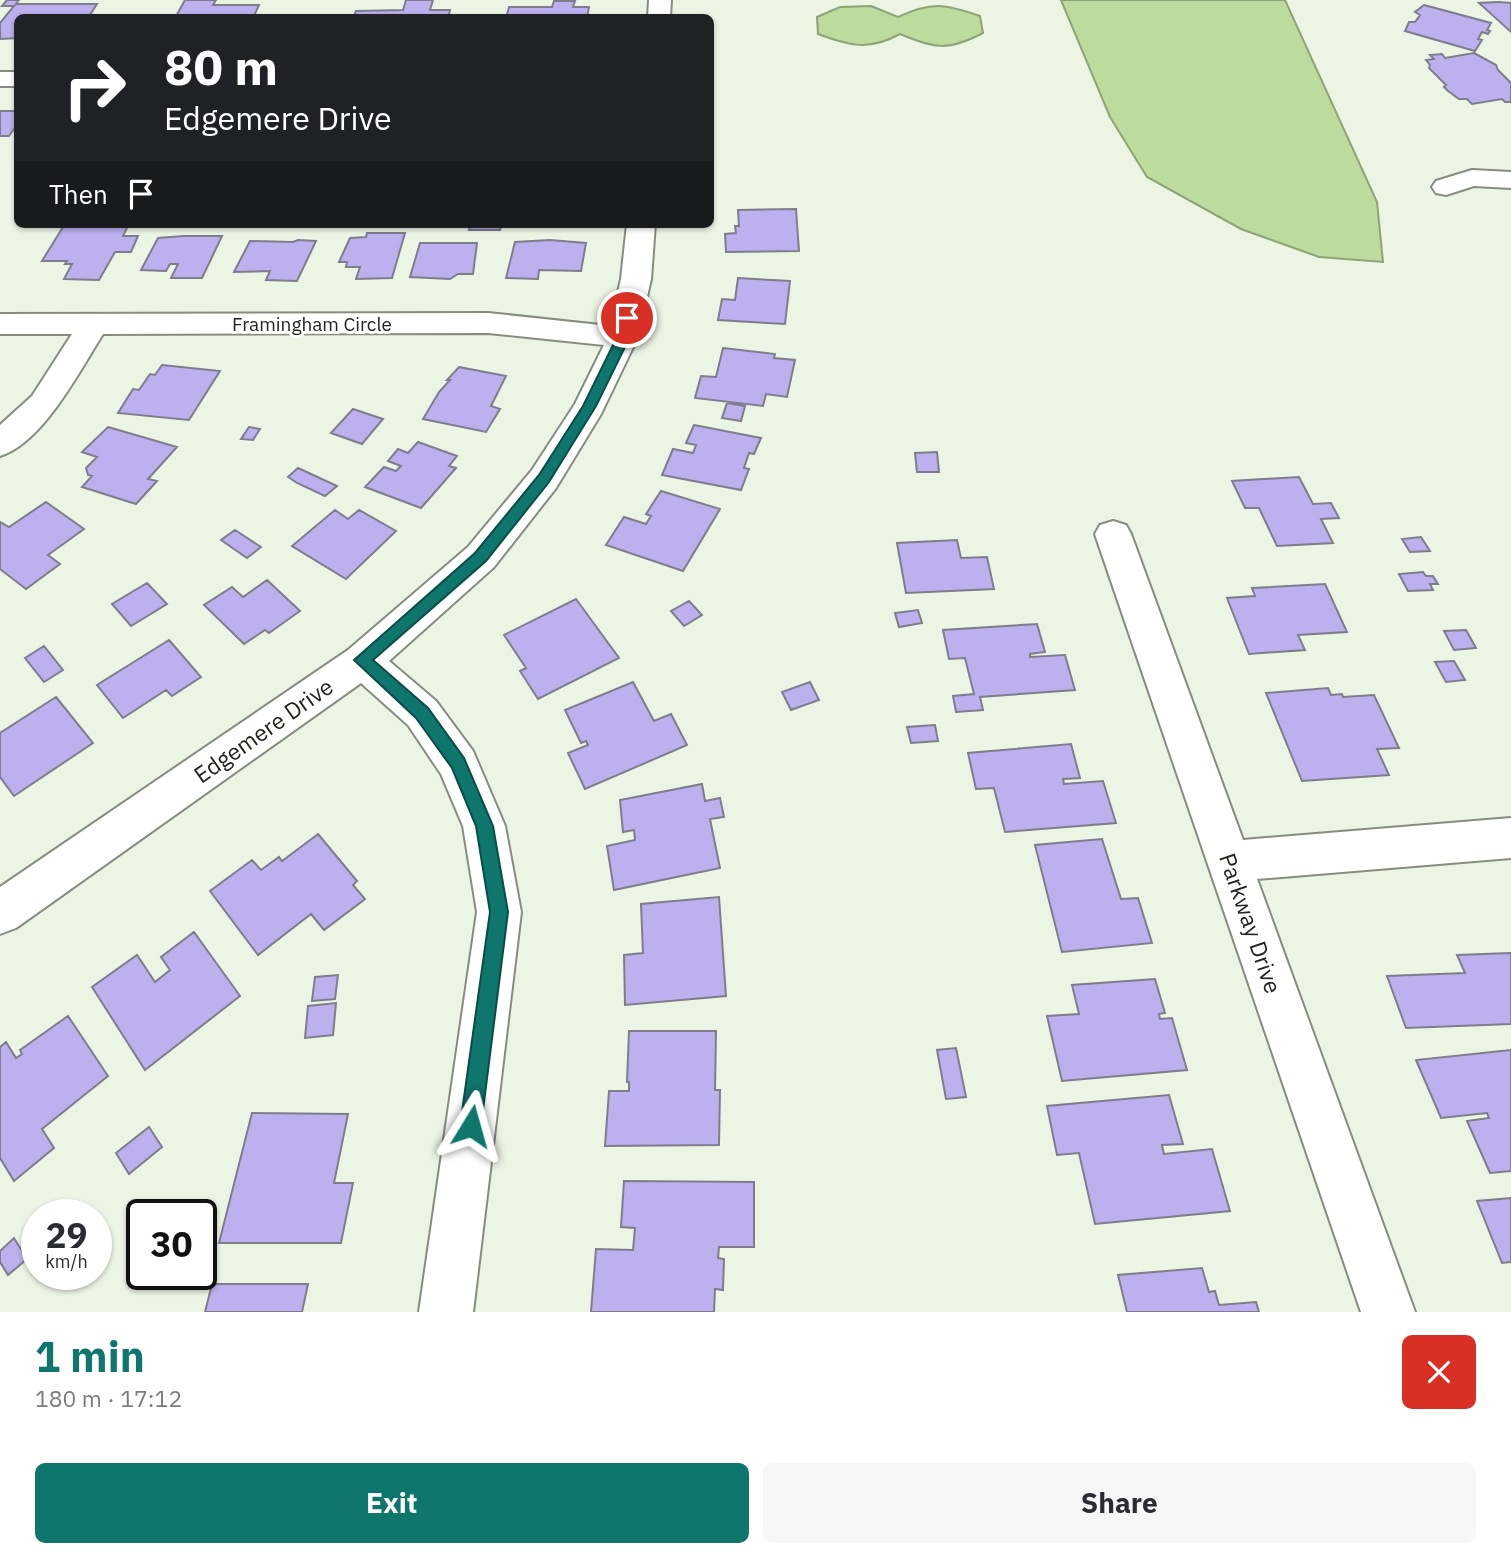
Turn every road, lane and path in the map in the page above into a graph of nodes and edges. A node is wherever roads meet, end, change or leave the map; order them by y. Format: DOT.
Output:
graph roads {
  1 [pos="1511,180"];
  2 [pos="1446,187"];
  3 [pos="641,228"];
  4 [pos="0,324"];
  5 [pos="94,324"];
  6 [pos="623,337"];
  7 [pos="0,444"];
  8 [pos="1112,534"];
  9 [pos="362,660"];
  10 [pos="1511,838"];
  11 [pos="1230,861"];
  12 [pos="0,912"];
  13 [pos="446,1312"];
  14 [pos="1388,1312"];
  1 -- 2 [label="street"];
  3 -- 6 [label="street, Edgemere Drive"];
  4 -- 5 [label="street, Framingham Circle"];
  5 -- 6 [label="street, Framingham Circle"];
  5 -- 7 [label="street"];
  6 -- 9 [label="street, Edgemere Drive"];
  8 -- 11 [label="street, Parkway Drive"];
  9 -- 12 [label="street, Edgemere Drive"];
  9 -- 13 [label="street"];
  10 -- 11 [label="street"];
  11 -- 14 [label="street, Parkway Drive"];
}
